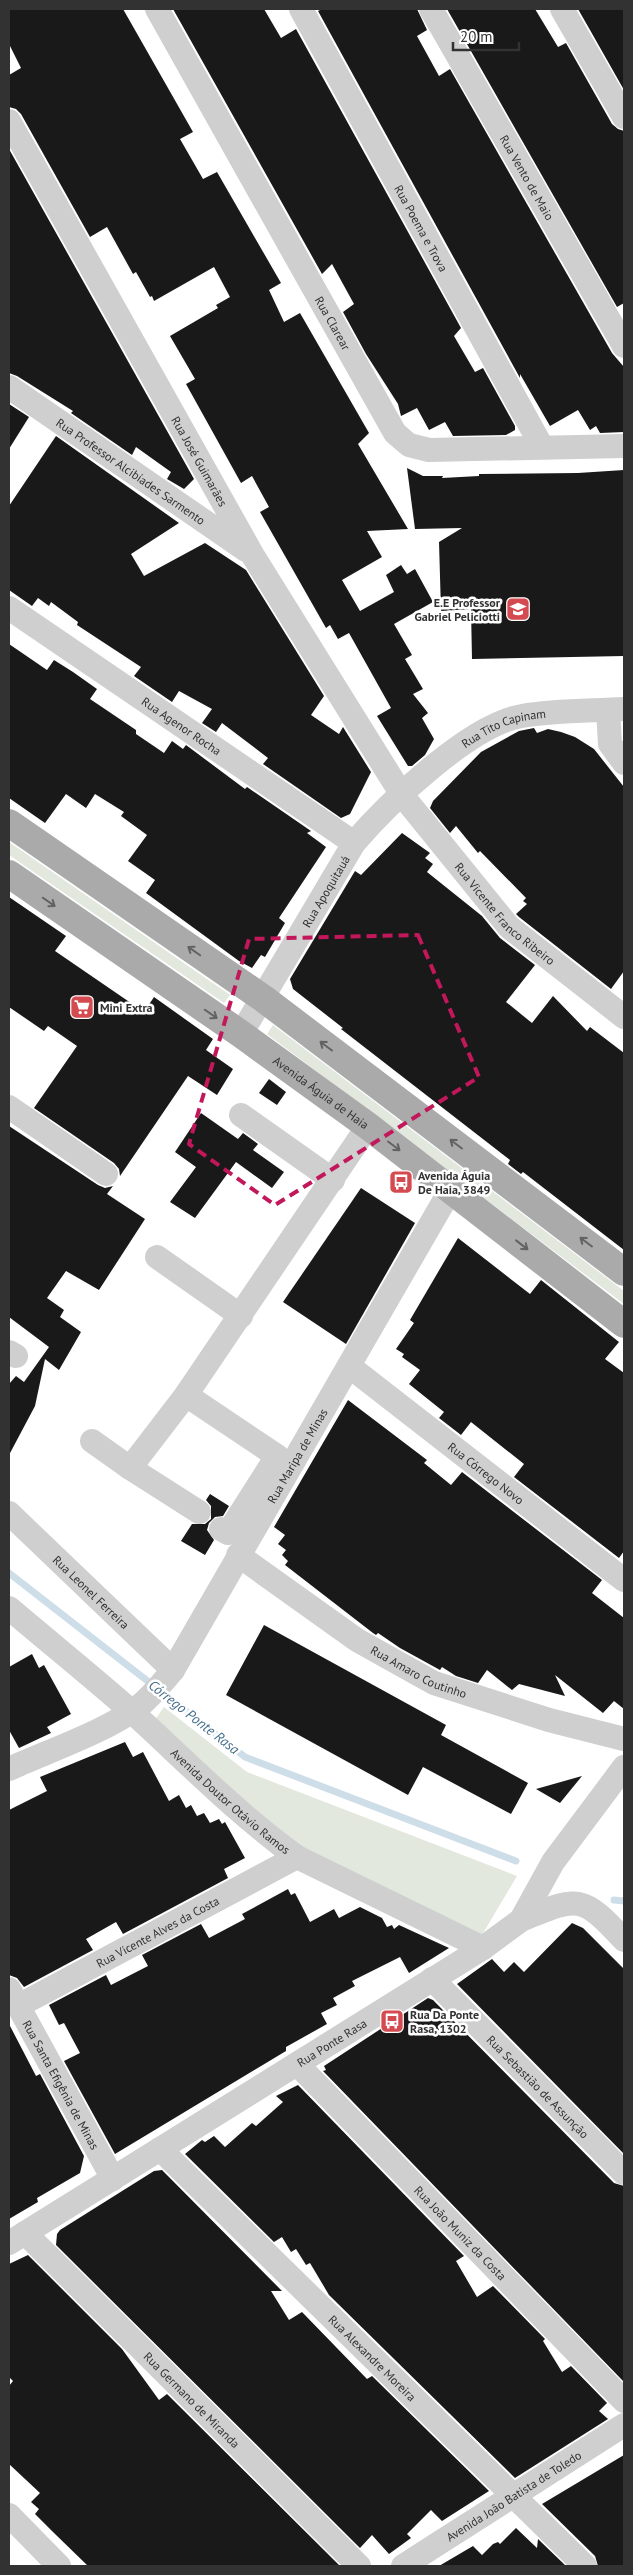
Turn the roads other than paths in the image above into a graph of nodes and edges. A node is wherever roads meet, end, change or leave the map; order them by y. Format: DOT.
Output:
graph roads {
  1 [pos="157,9"];
  2 [pos="301,9"];
  3 [pos="431,9"];
  4 [pos="562,9"];
  5 [pos="624,117"];
  6 [pos="9,121"];
  7 [pos="624,346"];
  8 [pos="9,387"];
  9 [pos="542,446"];
  10 [pos="624,446"];
  11 [pos="252,554"];
  12 [pos="9,608"];
  13 [pos="616,709"];
  14 [pos="624,763"];
  15 [pos="402,795"];
  16 [pos="9,823"];
  17 [pos="354,843"];
  18 [pos="9,874"];
  19 [pos="264,999"];
  20 [pos="624,1016"];
  21 [pos="242,1034"];
  22 [pos="9,1107"];
  23 [pos="241,1116"];
  24 [pos="368,1126"];
  25 [pos="106,1174"];
  26 [pos="333,1180"];
  27 [pos="451,1190"];
  28 [pos="157,1257"];
  29 [pos="624,1272"];
  30 [pos="241,1316"];
  31 [pos="624,1324"];
  32 [pos="349,1366"];
  33 [pos="186,1395"];
  34 [pos="92,1441"];
  35 [pos="130,1468"];
  36 [pos="199,1512"];
  37 [pos="9,1513"];
  38 [pos="221,1529"];
  39 [pos="238,1555"];
  40 [pos="624,1580"];
  41 [pos="9,1608"];
  42 [pos="171,1671"];
  43 [pos="134,1709"];
  44 [pos="624,1739"];
  45 [pos="624,1767"];
  46 [pos="9,1769"];
  47 [pos="297,1857"];
  48 [pos="521,1920"];
  49 [pos="622,1936"];
  50 [pos="483,1948"];
  51 [pos="432,1979"];
  52 [pos="13,1997"];
  53 [pos="298,2064"];
  54 [pos="160,2149"];
  55 [pos="624,2173"];
  56 [pos="114,2179"];
  57 [pos="17,2238"];
  58 [pos="624,2400"];
  59 [pos="624,2425"];
  60 [pos="515,2494"];
  61 [pos="9,2515"];
  62 [pos="59,2566"];
  63 [pos="359,2566"];
  64 [pos="403,2566"];
  65 [pos="585,2566"];
  1 -- 9 [label="street, Rua Clarear"];
  2 -- 9 [label="street, Rua Poema e Trova"];
  3 -- 7 [label="street, Rua Vento de Maio"];
  4 -- 5 [label="street"];
  6 -- 11 [label="street, Rua José Guimarães"];
  8 -- 11 [label="street, Rua Professor Alcibíades Sarmento"];
  9 -- 10 [label="street, Rua Clarear"];
  11 -- 15 [label="street, Rua José Guimarães"];
  12 -- 17 [label="street, Rua Agenor Rocha"];
  13 -- 14 [label="street"];
  13 -- 15 [label="street, Rua Tito Capinam"];
  15 -- 17 [label="street, Rua Apoquitauá"];
  15 -- 20 [label="street, Rua Vicente Franco Ribeiro"];
  19 -- 16 [label="main road, one-way"];
  17 -- 19 [label="street, Rua Apoquitauá"];
  18 -- 21 [label="main road, Avenida Águia de Haia, one-way"];
  19 -- 21 [label="street, Rua Apoquitauá"];
  29 -- 19 [label="main road, one-way"];
  21 -- 24 [label="main road, Avenida Águia de Haia"];
  22 -- 25 [label="street"];
  23 -- 26 [label="street"];
  24 -- 26 [label="street"];
  24 -- 27 [label="main road, Avenida Águia de Haia, one-way"];
  26 -- 30 [label="street"];
  27 -- 31 [label="main road, Avenida Águia de Haia, one-way"];
  27 -- 32 [label="street, Rua Maripa de Minas"];
  28 -- 30 [label="street"];
  30 -- 33 [label="street"];
  32 -- 39 [label="street, Rua Maripa de Minas"];
  32 -- 40 [label="street, Rua Córrego Novo"];
  33 -- 35 [label="street"];
  33 -- 38 [label="street"];
  34 -- 35 [label="street"];
  35 -- 36 [label="street"];
  37 -- 42 [label="street, Rua Leonel Ferreira"];
  39 -- 42 [label="street, Rua Maripa de Minas"];
  39 -- 44 [label="street, Rua Amaro Coutinho"];
  41 -- 43 [label="street, Avenida Doutor Otávio Ramos"];
  42 -- 43 [label="street, Rua Maripa de Minas"];
  43 -- 46 [label="street, Rua Maripa de Minas"];
  43 -- 47 [label="street, Avenida Doutor Otávio Ramos"];
  45 -- 48 [label="street, Rua Ponte Rasa"];
  47 -- 50 [label="street, Avenida Doutor Otávio Ramos"];
  47 -- 52 [label="street, Rua Vicente Alves da Costa"];
  48 -- 49 [label="street"];
  48 -- 50 [label="street, Rua Ponte Rasa"];
  50 -- 51 [label="street, Rua Ponte Rasa"];
  51 -- 53 [label="street, Rua Ponte Rasa"];
  51 -- 55 [label="street, Rua Sebastião de Assunção"];
  52 -- 56 [label="street, Rua Santa Efigênia de Minas"];
  53 -- 54 [label="street, Rua Ponte Rasa"];
  53 -- 58 [label="street, Rua João Muniz da Costa"];
  54 -- 56 [label="street, Rua Ponte Rasa"];
  54 -- 60 [label="street, Rua Alexandre Moreira"];
  56 -- 57 [label="street, Rua Ponte Rasa"];
  57 -- 63 [label="street, Rua Germano de Miranda"];
  59 -- 60 [label="street, Avenida João Batista de Toledo"];
  60 -- 64 [label="street, Avenida João Batista de Toledo"];
  60 -- 65 [label="street, Rua Alexandre Moreira"];
  61 -- 62 [label="street"];
}
